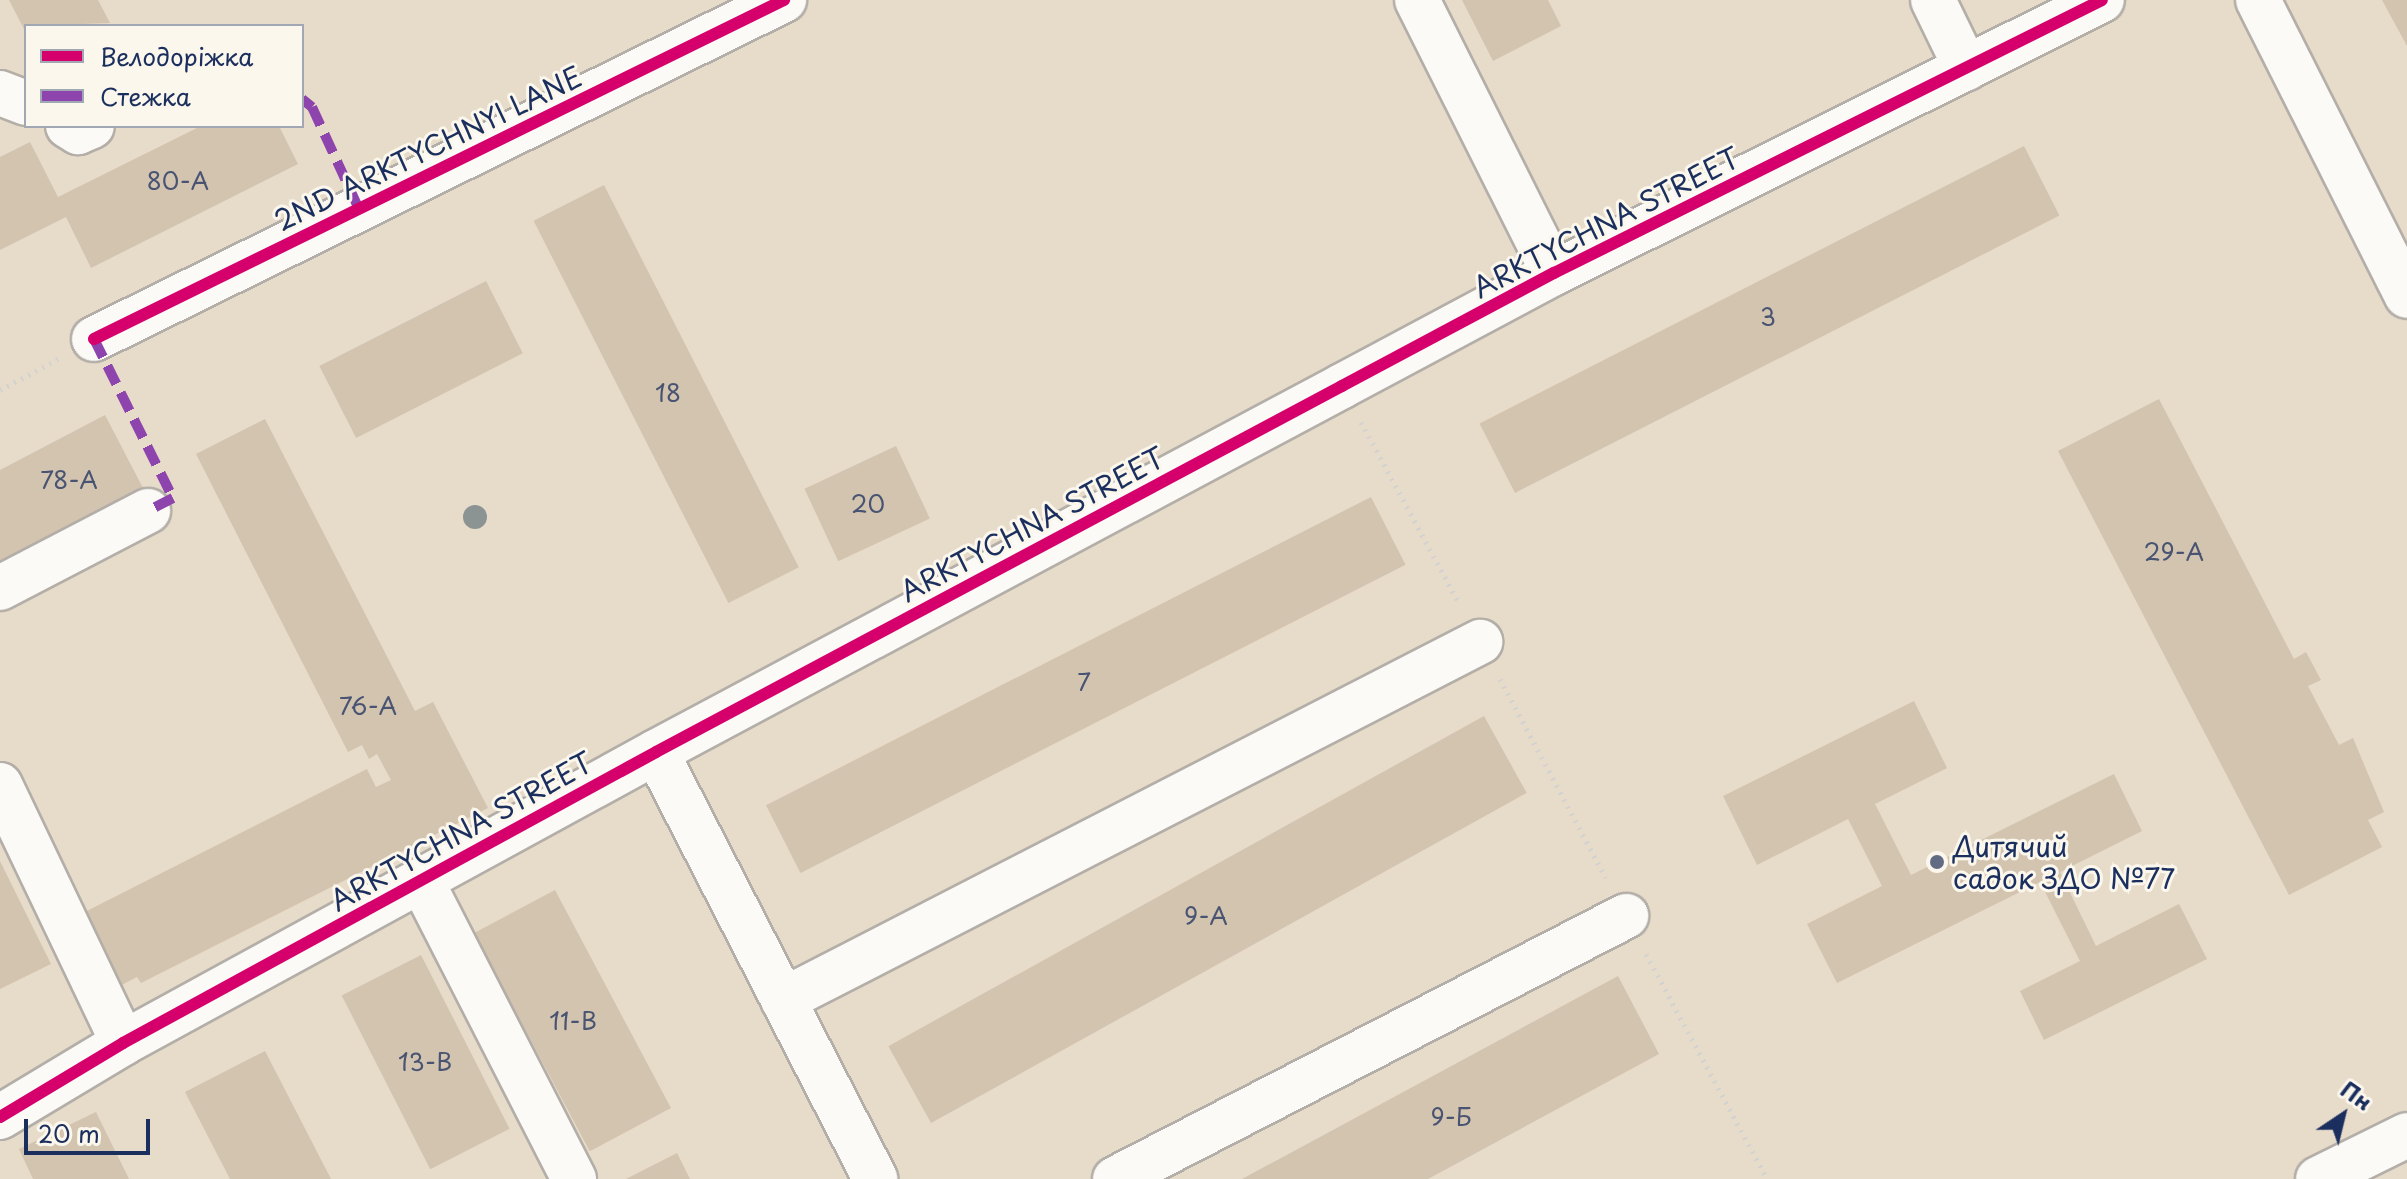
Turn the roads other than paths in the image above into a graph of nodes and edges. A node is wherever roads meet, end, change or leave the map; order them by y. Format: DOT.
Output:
graph roads {
  1 [pos="784,0"];
  2 [pos="1417,0"];
  3 [pos="1933,0"];
  4 [pos="2102,0"];
  5 [pos="2258,0"];
  6 [pos="1966,68"];
  7 [pos="1554,273"];
  8 [pos="2407,296"];
  9 [pos="94,339"];
  10 [pos="148,511"];
  11 [pos="0,588"];
  12 [pos="1480,642"];
  13 [pos="656,752"];
  14 [pos="0,785"];
  15 [pos="421,880"];
  16 [pos="1626,916"];
  17 [pos="783,1000"];
  18 [pos="123,1043"];
  19 [pos="0,1117"];
  20 [pos="2407,1135"];
  21 [pos="574,1179"];
  22 [pos="875,1179"];
  23 [pos="1115,1179"];
  24 [pos="2318,1179"];
  1 -- 9 [label="street, 2ND ARKTYCHNYI LANE"];
  2 -- 7 [label="street"];
  3 -- 6 [label="street"];
  4 -- 6 [label="street, ARKTYCHNA STREET"];
  5 -- 8 [label="street"];
  6 -- 7 [label="street, ARKTYCHNA STREET"];
  7 -- 13 [label="street, ARKTYCHNA STREET"];
  10 -- 11 [label="street"];
  12 -- 17 [label="street"];
  13 -- 15 [label="street, ARKTYCHNA STREET"];
  13 -- 17 [label="street"];
  14 -- 18 [label="street"];
  15 -- 18 [label="street, ARKTYCHNA STREET"];
  15 -- 21 [label="street"];
  16 -- 23 [label="street"];
  17 -- 22 [label="street"];
  18 -- 19 [label="street, ARKTYCHNA STREET"];
  20 -- 24 [label="street"];
}
